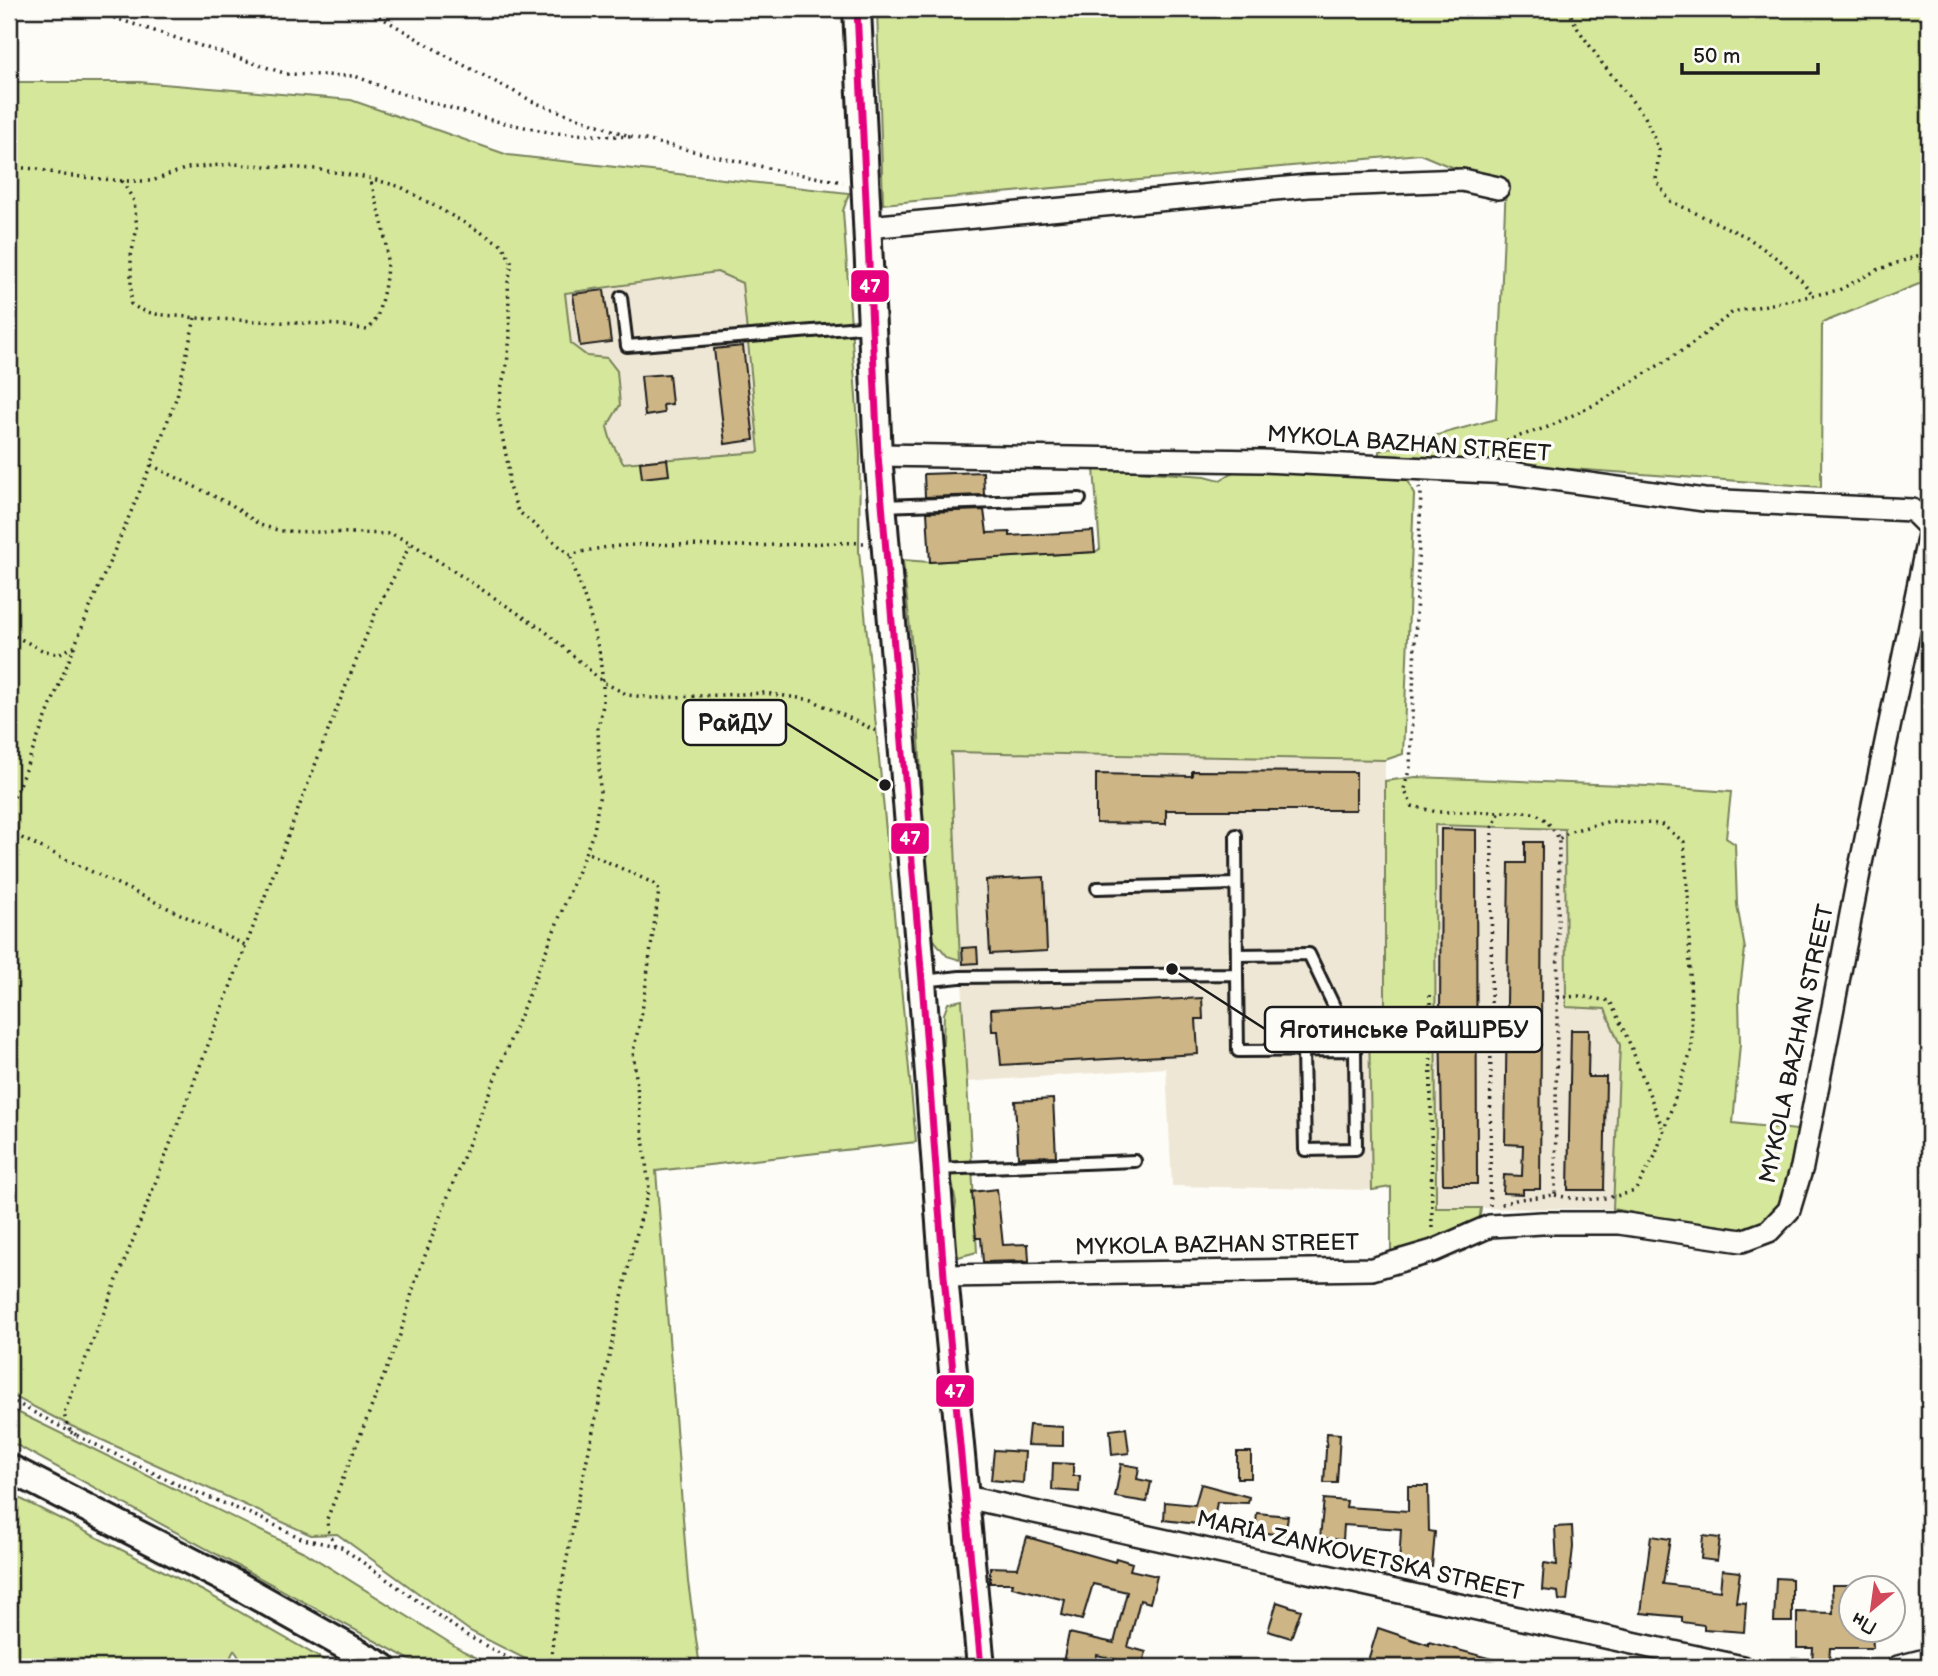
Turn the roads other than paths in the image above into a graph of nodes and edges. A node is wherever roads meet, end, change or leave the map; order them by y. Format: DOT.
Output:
graph roads {
  1 [pos="857,9"];
  2 [pos="1498,188"];
  3 [pos="868,227"];
  4 [pos="621,297"];
  5 [pos="873,326"];
  6 [pos="878,455"];
  7 [pos="1080,499"];
  8 [pos="882,506"];
  9 [pos="1929,527"];
  10 [pos="1929,534"];
  11 [pos="1236,835"];
  12 [pos="1236,884"];
  13 [pos="1097,888"];
  14 [pos="1237,955"];
  15 [pos="1237,974"];
  16 [pos="922,981"];
  17 [pos="1355,1050"];
  18 [pos="1303,1051"];
  19 [pos="1135,1161"];
  20 [pos="936,1169"];
  21 [pos="944,1276"];
  22 [pos="9,1468"];
  23 [pos="966,1497"];
  24 [pos="1929,1659"];
  25 [pos="383,1667"];
  26 [pos="981,1667"];
  27 [pos="1742,1667"];
  28 [pos="1898,1667"];
  1 -- 3 [label="street"];
  2 -- 3 [label="street"];
  3 -- 5 [label="street"];
  4 -- 5 [label="lane"];
  5 -- 6 [label="street"];
  6 -- 8 [label="street"];
  6 -- 9 [label="street, MYKOLA BAZHAN STREET"];
  7 -- 8 [label="lane"];
  8 -- 16 [label="street"];
  10 -- 21 [label="street, MYKOLA BAZHAN STREET"];
  11 -- 12 [label="lane"];
  12 -- 13 [label="lane"];
  12 -- 14 [label="lane"];
  14 -- 15 [label="lane"];
  14 -- 17 [label="lane"];
  15 -- 16 [label="lane"];
  15 -- 18 [label="lane"];
  16 -- 20 [label="street"];
  17 -- 18 [label="lane"];
  17 -- 18 [label="lane"];
  19 -- 20 [label="lane"];
  20 -- 21 [label="street"];
  21 -- 23 [label="street"];
  22 -- 25 [label="street"];
  23 -- 26 [label="street"];
  23 -- 27 [label="street, MARIA ZANKOVETSKA STREET"];
  24 -- 28 [label="street"];
}
